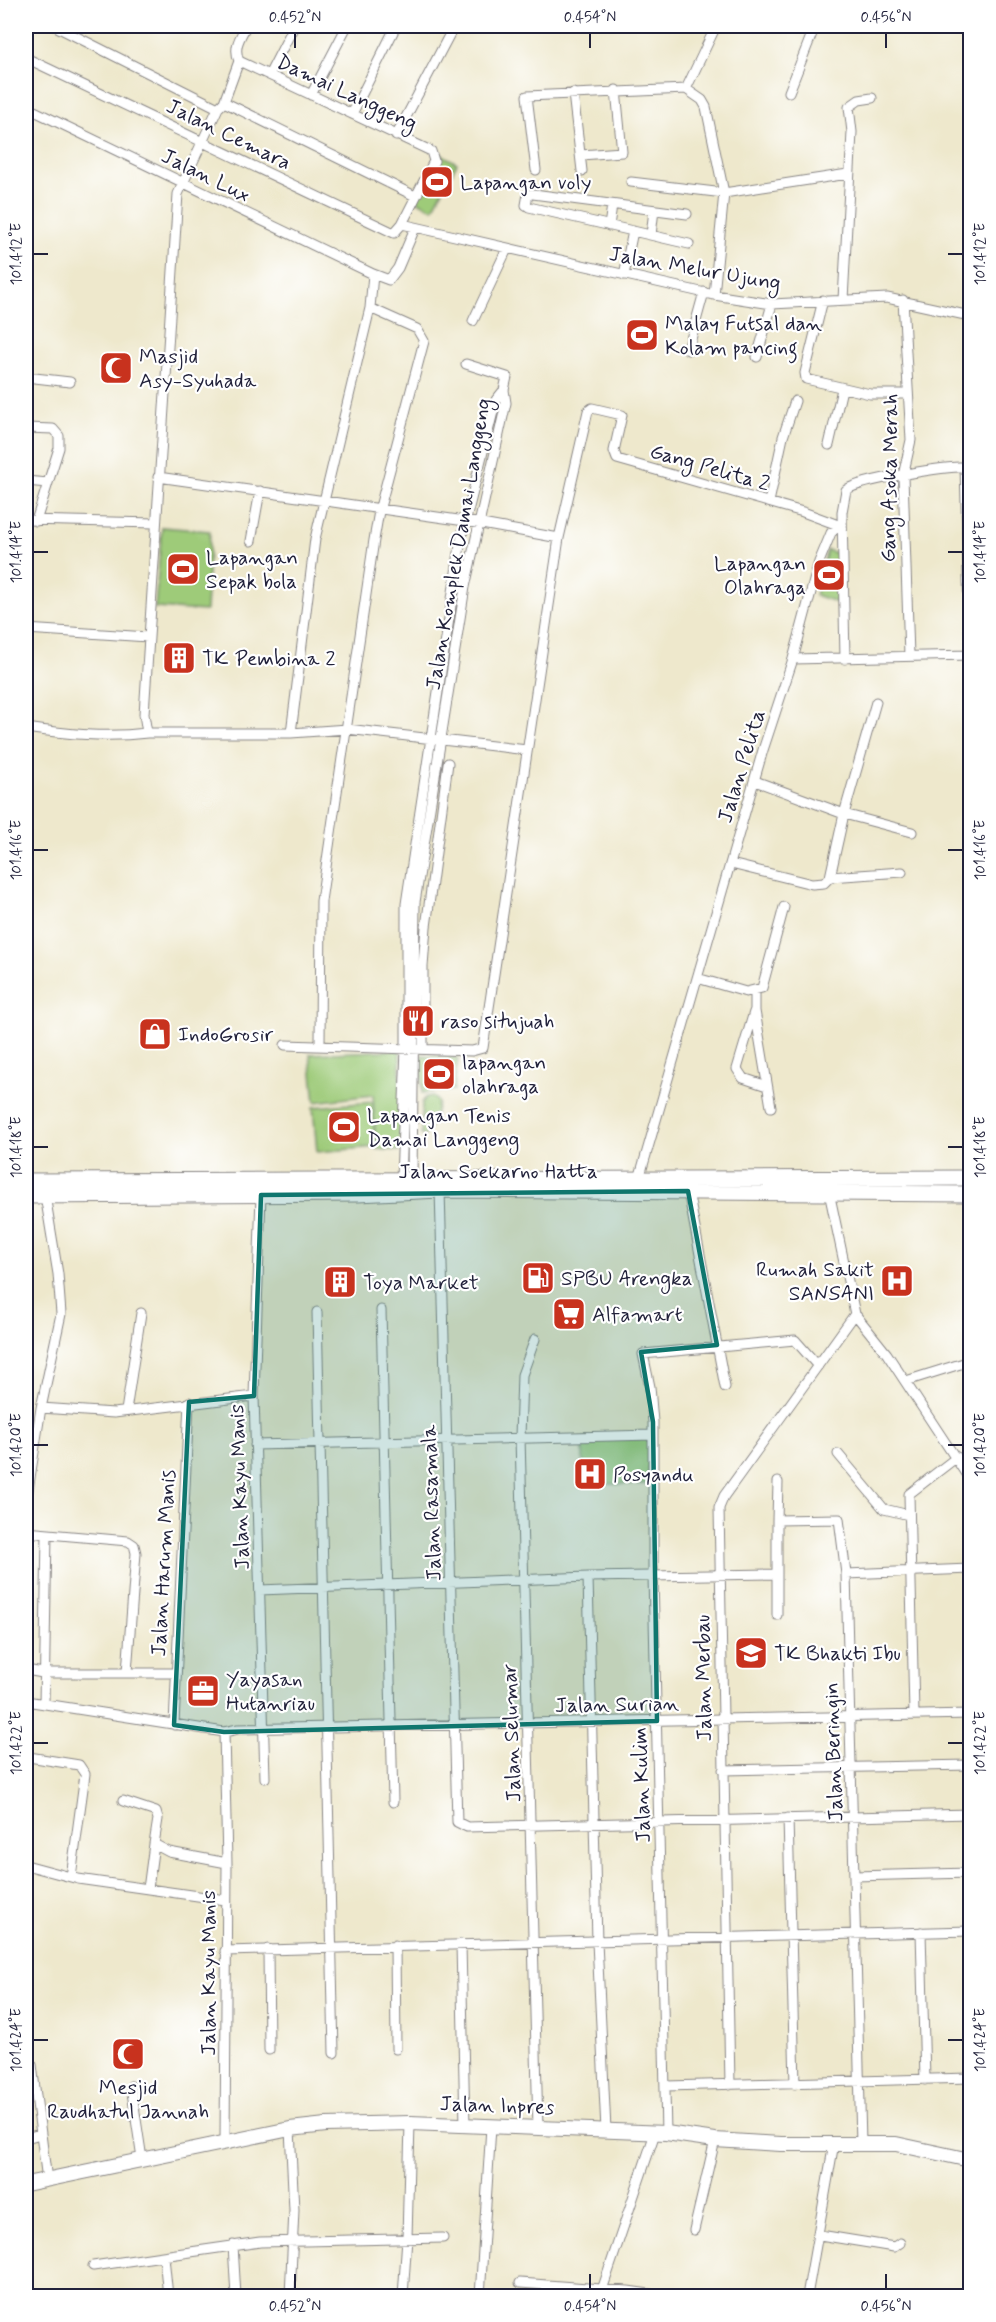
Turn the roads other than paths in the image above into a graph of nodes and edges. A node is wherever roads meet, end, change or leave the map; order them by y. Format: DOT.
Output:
graph roads {
  1 [pos="55,26"];
  2 [pos="246,26"];
  3 [pos="294,26"];
  4 [pos="347,26"];
  5 [pos="396,26"];
  6 [pos="454,26"];
  7 [pos="716,26"];
  8 [pos="815,26"];
  9 [pos="26,58"];
  10 [pos="239,61"];
  11 [pos="269,75"];
  12 [pos="686,89"];
  13 [pos="616,90"];
  14 [pos="789,92"];
  15 [pos="573,93"];
  16 [pos="311,95"];
  17 [pos="872,98"];
  18 [pos="221,105"];
  19 [pos="26,107"];
  20 [pos="352,114"];
  21 [pos="396,136"];
  22 [pos="203,141"];
  23 [pos="581,154"];
  24 [pos="536,170"];
  25 [pos="582,171"];
  26 [pos="848,174"];
  27 [pos="631,183"];
  28 [pos="183,184"];
  29 [pos="724,193"];
  30 [pos="415,196"];
  31 [pos="612,204"];
  32 [pos="654,210"];
  33 [pos="687,214"];
  34 [pos="402,224"];
  35 [pos="609,226"];
  36 [pos="415,228"];
  37 [pos="633,231"];
  38 [pos="651,235"];
  39 [pos="689,243"];
  40 [pos="507,249"];
  41 [pos="373,274"];
  42 [pos="624,275"];
  43 [pos="704,292"];
  44 [pos="714,295"];
  45 [pos="823,300"];
  46 [pos="843,300"];
  47 [pos="903,300"];
  48 [pos="772,304"];
  49 [pos="370,308"];
  50 [pos="970,316"];
  51 [pos="473,321"];
  52 [pos="688,350"];
  53 [pos="757,357"];
  54 [pos="466,364"];
  55 [pos="26,377"];
  56 [pos="70,382"];
  57 [pos="842,389"];
  58 [pos="504,390"];
  59 [pos="908,394"];
  60 [pos="795,401"];
  61 [pos="26,428"];
  62 [pos="829,445"];
  63 [pos="968,466"];
  64 [pos="478,467"];
  65 [pos="489,471"];
  66 [pos="903,476"];
  67 [pos="158,477"];
  68 [pos="26,481"];
  69 [pos="48,483"];
  70 [pos="260,491"];
  71 [pos="324,500"];
  72 [pos="769,502"];
  73 [pos="379,511"];
  74 [pos="31,520"];
  75 [pos="465,521"];
  76 [pos="155,524"];
  77 [pos="478,524"];
  78 [pos="840,524"];
  79 [pos="559,538"];
  80 [pos="251,541"];
  81 [pos="26,629"];
  82 [pos="148,637"];
  83 [pos="970,653"];
  84 [pos="444,654"];
  85 [pos="455,656"];
  86 [pos="909,656"];
  87 [pos="793,659"];
  88 [pos="845,659"];
  89 [pos="876,702"];
  90 [pos="26,728"];
  91 [pos="347,729"];
  92 [pos="147,732"];
  93 [pos="291,733"];
  94 [pos="436,740"];
  95 [pos="527,750"];
  96 [pos="448,763"];
  97 [pos="755,781"];
  98 [pos="844,814"];
  99 [pos="426,820"];
  100 [pos="440,822"];
  101 [pos="912,832"];
  102 [pos="731,864"];
  103 [pos="902,872"];
  104 [pos="830,878"];
  105 [pos="415,902"];
  106 [pos="429,905"];
  107 [pos="784,907"];
  108 [pos="409,957"];
  109 [pos="424,957"];
  110 [pos="697,978"];
  111 [pos="755,992"];
  112 [pos="755,1011"];
  113 [pos="320,1044"];
  114 [pos="285,1045"];
  115 [pos="409,1048"];
  116 [pos="423,1048"];
  117 [pos="767,1086"];
  118 [pos="771,1107"];
  119 [pos="970,1178"];
  120 [pos="406,1179"];
  121 [pos="639,1179"];
  122 [pos="26,1181"];
  123 [pos="894,1185"];
  124 [pos="440,1190"];
  125 [pos="688,1191"];
  126 [pos="829,1192"];
  127 [pos="970,1194"];
  128 [pos="45,1195"];
  129 [pos="261,1195"];
  130 [pos="26,1196"];
  131 [pos="381,1310"];
  132 [pos="318,1312"];
  133 [pos="141,1313"];
  134 [pos="855,1314"];
  135 [pos="535,1338"];
  136 [pos="717,1345"];
  137 [pos="970,1361"];
  138 [pos="818,1366"];
  139 [pos="906,1381"];
  140 [pos="725,1387"];
  141 [pos="254,1396"];
  142 [pos="189,1402"];
  143 [pos="41,1408"];
  144 [pos="126,1411"];
  145 [pos="653,1435"];
  146 [pos="520,1437"];
  147 [pos="447,1439"];
  148 [pos="382,1441"];
  149 [pos="319,1443"];
  150 [pos="255,1445"];
  151 [pos="838,1454"];
  152 [pos="957,1457"];
  153 [pos="970,1480"];
  154 [pos="778,1482"];
  155 [pos="26,1503"];
  156 [pos="909,1515"];
  157 [pos="777,1520"];
  158 [pos="26,1532"];
  159 [pos="47,1534"];
  160 [pos="970,1569"];
  161 [pos="911,1570"];
  162 [pos="718,1574"];
  163 [pos="777,1574"];
  164 [pos="846,1574"];
  165 [pos="654,1576"];
  166 [pos="588,1577"];
  167 [pos="524,1579"];
  168 [pos="452,1581"];
  169 [pos="387,1585"];
  170 [pos="322,1588"];
  171 [pos="260,1590"];
  172 [pos="777,1616"];
  173 [pos="26,1671"];
  174 [pos="127,1672"];
  175 [pos="43,1673"];
  176 [pos="175,1673"];
  177 [pos="26,1701"];
  178 [pos="44,1704"];
  179 [pos="914,1714"];
  180 [pos="970,1714"];
  181 [pos="849,1716"];
  182 [pos="721,1719"];
  183 [pos="657,1721"];
  184 [pos="594,1723"];
  185 [pos="529,1724"];
  186 [pos="174,1725"];
  187 [pos="455,1726"];
  188 [pos="392,1727"];
  189 [pos="264,1729"];
  190 [pos="325,1729"];
  191 [pos="224,1732"];
  192 [pos="26,1762"];
  193 [pos="970,1765"];
  194 [pos="852,1766"];
  195 [pos="723,1770"];
  196 [pos="265,1778"];
  197 [pos="123,1801"];
  198 [pos="393,1802"];
  199 [pos="970,1814"];
  200 [pos="853,1817"];
  201 [pos="788,1818"];
  202 [pos="724,1821"];
  203 [pos="660,1822"];
  204 [pos="596,1823"];
  205 [pos="532,1825"];
  206 [pos="154,1844"];
  207 [pos="227,1863"];
  208 [pos="26,1865"];
  209 [pos="970,1873"];
  210 [pos="854,1876"];
  211 [pos="71,1877"];
  212 [pos="148,1889"];
  213 [pos="226,1900"];
  214 [pos="970,1931"];
  215 [pos="921,1932"];
  216 [pos="856,1934"];
  217 [pos="792,1935"];
  218 [pos="726,1938"];
  219 [pos="662,1940"];
  220 [pos="533,1942"];
  221 [pos="597,1942"];
  222 [pos="461,1944"];
  223 [pos="395,1945"];
  224 [pos="330,1948"];
  225 [pos="268,1949"];
  226 [pos="225,1951"];
  227 [pos="396,2049"];
  228 [pos="269,2050"];
  229 [pos="334,2053"];
  230 [pos="32,2065"];
  231 [pos="970,2078"];
  232 [pos="925,2080"];
  233 [pos="859,2082"];
  234 [pos="795,2084"];
  235 [pos="730,2085"];
  236 [pos="131,2086"];
  237 [pos="666,2086"];
  238 [pos="410,2123"];
  239 [pos="465,2126"];
  240 [pos="491,2127"];
  241 [pos="538,2128"];
  242 [pos="290,2129"];
  243 [pos="606,2130"];
  244 [pos="660,2133"];
  245 [pos="40,2134"];
  246 [pos="26,2138"];
  247 [pos="716,2140"];
  248 [pos="225,2142"];
  249 [pos="834,2143"];
  250 [pos="861,2143"];
  251 [pos="142,2159"];
  252 [pos="970,2160"];
  253 [pos="47,2180"];
  254 [pos="26,2184"];
  255 [pos="694,2230"];
  256 [pos="819,2235"];
  257 [pos="407,2238"];
  258 [pos="443,2238"];
  259 [pos="293,2240"];
  260 [pos="900,2242"];
  261 [pos="233,2245"];
  262 [pos="164,2257"];
  263 [pos="93,2266"];
  264 [pos="520,2283"];
  265 [pos="602,2293"];
  266 [pos="627,2294"];
  267 [pos="168,2296"];
  268 [pos="236,2296"];
  269 [pos="290,2296"];
  270 [pos="403,2296"];
  271 [pos="480,2296"];
  272 [pos="663,2296"];
  273 [pos="807,2296"];
  1 -- 18 [label="street"];
  2 -- 10 [label="street"];
  3 -- 11 [label="street"];
  4 -- 16 [label="street"];
  5 -- 20 [label="street"];
  6 -- 21 [label="street"];
  7 -- 12 [label="street"];
  8 -- 14 [label="street"];
  9 -- 22 [label="street, Jalan Cemara"];
  10 -- 11 [label="street, Damai Langgeng"];
  10 -- 18 [label="street"];
  11 -- 16 [label="street, Damai Langgeng"];
  12 -- 13 [label="street"];
  12 -- 29 [label="street"];
  13 -- 15 [label="street"];
  13 -- 23 [label="street"];
  15 -- 23 [label="street"];
  15 -- 24 [label="street"];
  16 -- 20 [label="street, Damai Langgeng"];
  17 -- 26 [label="street"];
  18 -- 22 [label="street"];
  18 -- 30 [label="street"];
  19 -- 28 [label="street, Jalan Lux"];
  20 -- 21 [label="street, Damai Langgeng"];
  21 -- 30 [label="street, Damai Langgeng"];
  22 -- 28 [label="street"];
  22 -- 34 [label="street, Jalan Cemara"];
  23 -- 25 [label="street"];
  26 -- 29 [label="street"];
  26 -- 46 [label="street"];
  27 -- 29 [label="street"];
  28 -- 41 [label="street, Jalan Lux"];
  28 -- 67 [label="street"];
  29 -- 44 [label="street"];
  30 -- 34 [label="street, Damai Langgeng"];
  31 -- 32 [label="street"];
  31 -- 35 [label="street"];
  31 -- 35 [label="street"];
  32 -- 33 [label="street"];
  32 -- 38 [label="street"];
  34 -- 36 [label="street, Jalan Cemara"];
  35 -- 37 [label="street"];
  36 -- 40 [label="street, Jalan Melur Ujung"];
  36 -- 41 [label="street"];
  37 -- 38 [label="street"];
  37 -- 42 [label="street"];
  38 -- 39 [label="street"];
  40 -- 42 [label="street, Jalan Melur Ujung"];
  40 -- 51 [label="street"];
  41 -- 49 [label="street"];
  42 -- 43 [label="street, Jalan Melur Ujung"];
  43 -- 44 [label="street, Jalan Melur Ujung"];
  43 -- 52 [label="street"];
  44 -- 48 [label="street, Jalan Melur Ujung"];
  45 -- 46 [label="street, Jalan Melur Ujung"];
  45 -- 48 [label="street, Jalan Melur Ujung"];
  45 -- 57 [label="street"];
  46 -- 47 [label="street, Jalan Melur Ujung"];
  47 -- 50 [label="street, Jalan Melur Ujung"];
  47 -- 59 [label="street, Gang Asoka Merah"];
  48 -- 53 [label="street"];
  49 -- 71 [label="street"];
  49 -- 73 [label="street"];
  54 -- 58 [label="street"];
  55 -- 56 [label="street"];
  57 -- 59 [label="street"];
  57 -- 62 [label="street"];
  58 -- 64 [label="street, Jalan Komplek Damai Langgeng"];
  58 -- 65 [label="street, Jalan Komplek Damai Langgeng"];
  59 -- 66 [label="street, Gang Asoka Merah"];
  60 -- 72 [label="street"];
  61 -- 69 [label="street"];
  63 -- 66 [label="street, Jalan Pelita"];
  63 -- 83 [label="street"];
  64 -- 65 [label="street"];
  64 -- 75 [label="street, Jalan Komplek Damai Langgeng"];
  65 -- 77 [label="street, Jalan Komplek Damai Langgeng"];
  66 -- 78 [label="street, Jalan Pelita"];
  66 -- 86 [label="street, Gang Asoka Merah"];
  67 -- 70 [label="street"];
  67 -- 76 [label="street"];
  68 -- 69 [label="street"];
  69 -- 74 [label="street"];
  70 -- 71 [label="street"];
  70 -- 80 [label="street"];
  71 -- 73 [label="street"];
  71 -- 93 [label="street"];
  72 -- 78 [label="street, Gang Pelita 2"];
  72 -- 79 [label="street, Gang Pelita 2"];
  73 -- 75 [label="street"];
  73 -- 91 [label="street"];
  74 -- 76 [label="street"];
  75 -- 77 [label="street"];
  75 -- 84 [label="street, Jalan Komplek Damai Langgeng"];
  76 -- 82 [label="street"];
  77 -- 79 [label="street"];
  77 -- 85 [label="street, Jalan Komplek Damai Langgeng"];
  78 -- 87 [label="street, Jalan Pelita"];
  78 -- 88 [label="street"];
  79 -- 95 [label="street"];
  81 -- 82 [label="street"];
  82 -- 92 [label="street"];
  83 -- 86 [label="street"];
  84 -- 85 [label="street"];
  84 -- 94 [label="street, Jalan Komplek Damai Langgeng"];
  85 -- 94 [label="street, Jalan Komplek Damai Langgeng"];
  86 -- 88 [label="street"];
  87 -- 88 [label="street"];
  87 -- 97 [label="street, Jalan Pelita"];
  89 -- 98 [label="street"];
  90 -- 92 [label="street"];
  91 -- 93 [label="street"];
  91 -- 94 [label="street"];
  91 -- 113 [label="street"];
  92 -- 93 [label="street"];
  94 -- 95 [label="street"];
  94 -- 99 [label="street, Jalan Komplek Damai Langgeng"];
  94 -- 108 [label="street, Jalan Komplek Damai Langgeng"];
  95 -- 116 [label="street"];
  96 -- 100 [label="street"];
  97 -- 98 [label="street"];
  97 -- 102 [label="street, Jalan Pelita"];
  98 -- 101 [label="street"];
  98 -- 104 [label="street"];
  99 -- 100 [label="street"];
  99 -- 105 [label="street, Jalan Komplek Damai Langgeng"];
  100 -- 106 [label="street"];
  102 -- 104 [label="street"];
  102 -- 110 [label="street, Jalan Pelita"];
  103 -- 104 [label="street"];
  105 -- 106 [label="street"];
  105 -- 108 [label="street, Jalan Komplek Damai Langgeng"];
  106 -- 109 [label="street"];
  107 -- 111 [label="street"];
  108 -- 109 [label="street"];
  108 -- 115 [label="street, Jalan Komplek Damai Langgeng"];
  109 -- 116 [label="street"];
  110 -- 111 [label="street"];
  110 -- 121 [label="street, Jalan Pelita"];
  111 -- 112 [label="street"];
  112 -- 117 [label="street"];
  112 -- 117 [label="street"];
  113 -- 114 [label="street"];
  113 -- 115 [label="street"];
  115 -- 116 [label="street"];
  115 -- 120 [label="street, Jalan Komplek Damai Langgeng"];
  117 -- 118 [label="street"];
  119 -- 123 [label="main road, Jalan Soekarno Hatta"];
  120 -- 121 [label="main road, Jalan Soekarno Hatta"];
  120 -- 122 [label="main road, Jalan Soekarno Hatta"];
  121 -- 123 [label="main road, Jalan Soekarno Hatta"];
  123 -- 126 [label="main road, Jalan Soekarno Hatta"];
  123 -- 127 [label="main road, Jalan Soekarno Hatta"];
  124 -- 125 [label="main road, Jalan Soekarno Hatta"];
  124 -- 129 [label="main road, Jalan Soekarno Hatta"];
  124 -- 147 [label="street, Jalan Rasamala"];
  125 -- 126 [label="main road, Jalan Soekarno Hatta"];
  125 -- 136 [label="street"];
  126 -- 134 [label="street"];
  128 -- 129 [label="main road, Jalan Soekarno Hatta"];
  128 -- 130 [label="main road, Jalan Soekarno Hatta"];
  128 -- 143 [label="street"];
  129 -- 141 [label="street, Jalan Kayu Manis"];
  131 -- 148 [label="street"];
  132 -- 149 [label="street"];
  133 -- 144 [label="street"];
  134 -- 138 [label="street, Jalan Merbau"];
  134 -- 139 [label="street"];
  135 -- 146 [label="street, Jalan Selumar"];
  136 -- 138 [label="street"];
  136 -- 140 [label="street"];
  136 -- 145 [label="street, Jalan Kulim"];
  137 -- 139 [label="street"];
  138 -- 162 [label="street, Jalan Merbau"];
  139 -- 152 [label="street"];
  141 -- 142 [label="street"];
  141 -- 150 [label="street, Jalan Kayu Manis"];
  142 -- 144 [label="street"];
  142 -- 176 [label="street, Jalan Harum Manis"];
  143 -- 144 [label="street"];
  143 -- 155 [label="street"];
  145 -- 146 [label="street"];
  145 -- 165 [label="street, Jalan Kulim"];
  146 -- 147 [label="street"];
  146 -- 167 [label="street, Jalan Selumar"];
  147 -- 148 [label="street"];
  147 -- 168 [label="street, Jalan Rasamala"];
  148 -- 149 [label="street"];
  148 -- 169 [label="street"];
  149 -- 150 [label="street"];
  149 -- 170 [label="street"];
  150 -- 171 [label="street, Jalan Kayu Manis"];
  151 -- 156 [label="street"];
  152 -- 153 [label="street"];
  152 -- 156 [label="street"];
  154 -- 157 [label="street"];
  156 -- 161 [label="street"];
  157 -- 163 [label="street"];
  157 -- 164 [label="street, Jalan Beringin"];
  158 -- 159 [label="street"];
  159 -- 174 [label="street"];
  159 -- 175 [label="street"];
  160 -- 161 [label="street"];
  161 -- 164 [label="street"];
  161 -- 179 [label="street"];
  162 -- 163 [label="street"];
  162 -- 165 [label="street"];
  162 -- 182 [label="street, Jalan Merbau"];
  163 -- 172 [label="street"];
  164 -- 181 [label="street, Jalan Beringin"];
  165 -- 166 [label="street"];
  165 -- 183 [label="street, Jalan Kulim"];
  166 -- 167 [label="street"];
  166 -- 184 [label="street"];
  167 -- 168 [label="street"];
  167 -- 185 [label="street, Jalan Selumar"];
  168 -- 169 [label="street"];
  168 -- 187 [label="street, Jalan Rasamala"];
  169 -- 170 [label="street"];
  169 -- 188 [label="street"];
  170 -- 171 [label="street"];
  170 -- 190 [label="street"];
  171 -- 189 [label="street, Jalan Kayu Manis"];
  173 -- 175 [label="street"];
  174 -- 175 [label="street"];
  174 -- 176 [label="street"];
  175 -- 178 [label="street"];
  176 -- 186 [label="street, Jalan Harum Manis"];
  177 -- 178 [label="street, Jalan Surian"];
  178 -- 186 [label="street, Jalan Surian"];
  179 -- 180 [label="street, Jalan Surian"];
  179 -- 181 [label="street, Jalan Surian"];
  181 -- 182 [label="street, Jalan Surian"];
  181 -- 194 [label="street, Jalan Beringin"];
  182 -- 183 [label="street, Jalan Surian"];
  182 -- 195 [label="street, Jalan Merbau"];
  183 -- 184 [label="street, Jalan Surian"];
  183 -- 203 [label="street, Jalan Kulim"];
  184 -- 185 [label="street, Jalan Surian"];
  184 -- 204 [label="street"];
  185 -- 187 [label="street, Jalan Surian"];
  185 -- 205 [label="street, Jalan Selumar"];
  186 -- 191 [label="street, Jalan Surian"];
  187 -- 188 [label="street, Jalan Surian"];
  187 -- 205 [label="street, Jalan Rasamala"];
  188 -- 190 [label="street, Jalan Surian"];
  188 -- 198 [label="street"];
  189 -- 190 [label="street, Jalan Surian"];
  189 -- 191 [label="street, Jalan Surian"];
  189 -- 196 [label="street, Jalan Kayu Manis"];
  190 -- 224 [label="street"];
  191 -- 207 [label="street, Jalan Kayu Manis"];
  192 -- 211 [label="street"];
  193 -- 194 [label="street"];
  194 -- 195 [label="street"];
  194 -- 200 [label="street, Jalan Beringin"];
  195 -- 202 [label="street, Jalan Merbau"];
  197 -- 206 [label="street"];
  199 -- 200 [label="street"];
  200 -- 201 [label="street"];
  200 -- 210 [label="street, Jalan Beringin"];
  201 -- 202 [label="street"];
  201 -- 217 [label="street"];
  202 -- 203 [label="street"];
  202 -- 218 [label="street, Jalan Merbau"];
  203 -- 204 [label="street"];
  203 -- 219 [label="street, Jalan Kulim"];
  204 -- 205 [label="street"];
  204 -- 221 [label="street"];
  205 -- 220 [label="street, Jalan Selumar"];
  206 -- 207 [label="street"];
  206 -- 212 [label="street"];
  207 -- 213 [label="street, Jalan Kayu Manis"];
  208 -- 211 [label="street"];
  209 -- 210 [label="street"];
  210 -- 216 [label="street, Jalan Beringin"];
  211 -- 212 [label="street"];
  212 -- 213 [label="street"];
  213 -- 226 [label="street, Jalan Kayu Manis"];
  214 -- 215 [label="street"];
  215 -- 216 [label="street"];
  215 -- 232 [label="street"];
  216 -- 217 [label="street"];
  216 -- 233 [label="street, Jalan Beringin"];
  217 -- 218 [label="street"];
  217 -- 234 [label="street"];
  218 -- 219 [label="street"];
  218 -- 235 [label="street, Jalan Merbau"];
  219 -- 221 [label="street"];
  219 -- 237 [label="street, Jalan Kulim"];
  220 -- 221 [label="street"];
  220 -- 222 [label="street"];
  220 -- 241 [label="street, Jalan Selumar"];
  221 -- 243 [label="street"];
  222 -- 223 [label="street"];
  222 -- 239 [label="street"];
  223 -- 224 [label="street"];
  223 -- 227 [label="street"];
  224 -- 225 [label="street"];
  224 -- 229 [label="street"];
  225 -- 226 [label="street"];
  225 -- 228 [label="street"];
  226 -- 248 [label="street, Jalan Kayu Manis"];
  230 -- 245 [label="street"];
  231 -- 232 [label="street"];
  232 -- 233 [label="street"];
  233 -- 234 [label="street"];
  233 -- 250 [label="street, Jalan Beringin"];
  234 -- 235 [label="street"];
  235 -- 237 [label="street"];
  236 -- 251 [label="street"];
  237 -- 244 [label="street, Jalan Kulim"];
  238 -- 239 [label="main road, Jalan Inpres"];
  238 -- 242 [label="main road, Jalan Inpres"];
  238 -- 257 [label="street"];
  239 -- 240 [label="main road, Jalan Inpres"];
  240 -- 241 [label="main road, Jalan Inpres"];
  240 -- 271 [label="street"];
  241 -- 243 [label="main road, Jalan Inpres"];
  242 -- 248 [label="main road, Jalan Inpres"];
  242 -- 259 [label="street"];
  243 -- 244 [label="main road, Jalan Inpres"];
  244 -- 247 [label="main road, Jalan Inpres"];
  244 -- 265 [label="street, Jalan Kulim"];
  245 -- 246 [label="street"];
  245 -- 253 [label="street"];
  247 -- 249 [label="main road, Jalan Inpres"];
  247 -- 255 [label="street"];
  248 -- 251 [label="main road, Jalan Inpres"];
  249 -- 250 [label="main road, Jalan Inpres"];
  249 -- 256 [label="street"];
  250 -- 252 [label="main road, Jalan Inpres"];
  251 -- 253 [label="main road, Jalan Inpres"];
  253 -- 254 [label="main road, Jalan Inpres"];
  256 -- 260 [label="street"];
  256 -- 273 [label="street"];
  257 -- 258 [label="street"];
  257 -- 259 [label="street"];
  257 -- 270 [label="street"];
  259 -- 261 [label="street"];
  259 -- 269 [label="street"];
  261 -- 262 [label="street"];
  261 -- 268 [label="street"];
  262 -- 263 [label="street"];
  262 -- 267 [label="street"];
  264 -- 265 [label="street"];
  265 -- 266 [label="street"];
  266 -- 272 [label="street"];
}
